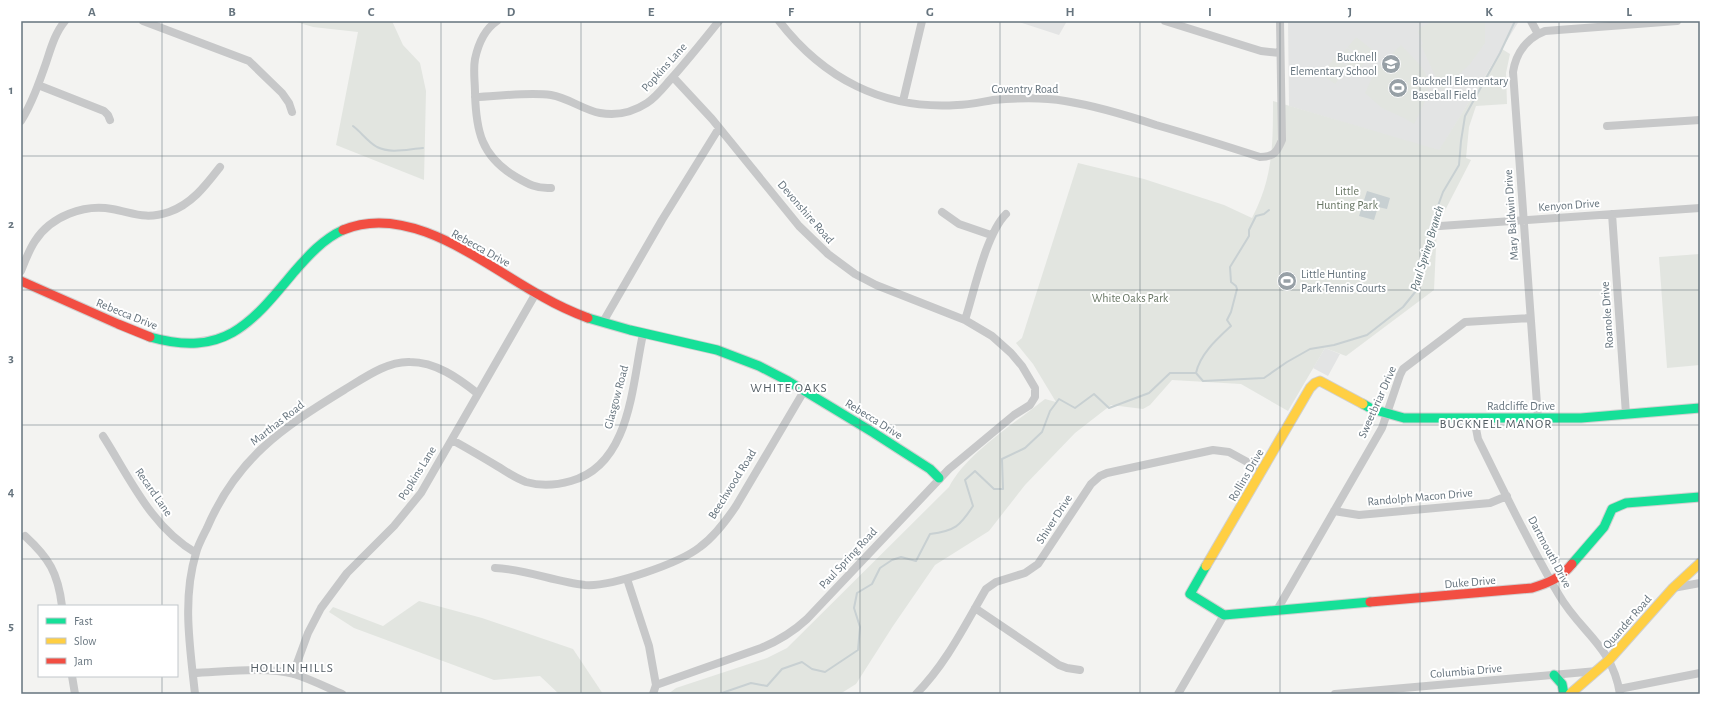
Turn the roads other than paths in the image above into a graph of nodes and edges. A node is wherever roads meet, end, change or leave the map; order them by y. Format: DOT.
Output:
graph roads {
  1 [pos="65,21"];
  2 [pos="143,21"];
  3 [pos="497,21"];
  4 [pos="718,21"];
  5 [pos="778,21"];
  6 [pos="922,21"];
  7 [pos="1165,21"];
  8 [pos="1280,21"];
  9 [pos="1531,21"];
  10 [pos="1677,21"];
  11 [pos="1538,34"];
  12 [pos="1280,53"];
  13 [pos="673,77"];
  14 [pos="38,85"];
  15 [pos="475,97"];
  16 [pos="903,101"];
  17 [pos="292,112"];
  18 [pos="110,120"];
  19 [pos="1700,120"];
  20 [pos="21,121"];
  21 [pos="1607,126"];
  22 [pos="719,128"];
  23 [pos="220,167"];
  24 [pos="551,188"];
  25 [pos="1700,208"];
  26 [pos="942,212"];
  27 [pos="1006,214"];
  28 [pos="1612,214"];
  29 [pos="1524,220"];
  30 [pos="1440,226"];
  31 [pos="991,235"];
  32 [pos="21,271"];
  33 [pos="21,281"];
  34 [pos="536,293"];
  35 [pos="1530,318"];
  36 [pos="965,320"];
  37 [pos="603,322"];
  38 [pos="643,334"];
  39 [pos="804,391"];
  40 [pos="477,393"];
  41 [pos="1347,395"];
  42 [pos="1035,397"];
  43 [pos="1700,408"];
  44 [pos="1387,414"];
  45 [pos="1626,414"];
  46 [pos="1474,418"];
  47 [pos="1538,418"];
  48 [pos="103,436"];
  49 [pos="452,440"];
  50 [pos="1262,470"];
  51 [pos="939,478"];
  52 [pos="1507,496"];
  53 [pos="1700,497"];
  54 [pos="1334,511"];
  55 [pos="25,536"];
  56 [pos="196,553"];
  57 [pos="1700,563"];
  58 [pos="495,568"];
  59 [pos="627,579"];
  60 [pos="1551,582"];
  61 [pos="1700,583"];
  62 [pos="1673,588"];
  63 [pos="62,605"];
  64 [pos="975,608"];
  65 [pos="1277,610"];
  66 [pos="1224,615"];
  67 [pos="1609,660"];
  68 [pos="1080,670"];
  69 [pos="1598,671"];
  70 [pos="193,673"];
  71 [pos="293,674"];
  72 [pos="1700,674"];
  73 [pos="1554,675"];
  74 [pos="72,677"];
  75 [pos="656,685"];
  76 [pos="1620,691"];
  77 [pos="75,694"];
  78 [pos="195,694"];
  79 [pos="342,694"];
  80 [pos="653,694"];
  81 [pos="916,694"];
  82 [pos="1178,694"];
  83 [pos="1335,694"];
  84 [pos="1564,694"];
  85 [pos="1570,694"];
  1 -- 14 [label="street"];
  2 -- 17 [label="street"];
  3 -- 15 [label="street"];
  4 -- 13 [label="street, Popkins Lane"];
  5 -- 16 [label="street, Coventry Road"];
  6 -- 16 [label="street"];
  7 -- 12 [label="street"];
  8 -- 12 [label="street"];
  9 -- 11 [label="street"];
  10 -- 11 [label="street"];
  11 -- 29 [label="street, Mary Baldwin Drive"];
  12 -- 16 [label="street, Coventry Road"];
  13 -- 15 [label="street, Popkins Lane"];
  13 -- 22 [label="street, Devonshire Road"];
  14 -- 18 [label="street"];
  14 -- 20 [label="street"];
  15 -- 24 [label="street"];
  19 -- 21 [label="street"];
  22 -- 36 [label="street, Devonshire Road"];
  22 -- 37 [label="street"];
  23 -- 32 [label="street"];
  25 -- 28 [label="street, Kenyon Drive"];
  26 -- 31 [label="street"];
  27 -- 31 [label="street"];
  28 -- 29 [label="street, Kenyon Drive"];
  28 -- 45 [label="street, Roanoke Drive"];
  29 -- 30 [label="street, Kenyon Drive"];
  29 -- 35 [label="street, Mary Baldwin Drive"];
  31 -- 36 [label="street"];
  33 -- 34 [label="street, Rebecca Drive"];
  34 -- 37 [label="street, Rebecca Drive"];
  34 -- 40 [label="street, Popkins Lane"];
  35 -- 44 [label="street, Sweetbriar Drive"];
  35 -- 47 [label="street, Mary Baldwin Drive"];
  36 -- 42 [label="street, Devonshire Road"];
  37 -- 38 [label="street, Rebecca Drive"];
  38 -- 39 [label="street, Rebecca Drive"];
  38 -- 49 [label="street, Glasgow Road"];
  39 -- 51 [label="street, Rebecca Drive"];
  39 -- 59 [label="street, Beechwood Road"];
  40 -- 49 [label="street, Popkins Lane"];
  40 -- 56 [label="street, Marthas Road"];
  41 -- 44 [label="street, Radcliffe Drive"];
  41 -- 50 [label="street, Rollins Drive"];
  42 -- 51 [label="street, Paul Spring Road"];
  43 -- 45 [label="street, Radcliffe Drive"];
  44 -- 46 [label="street, Radcliffe Drive"];
  44 -- 54 [label="street, Sweetbriar Drive"];
  45 -- 47 [label="street, Radcliffe Drive"];
  46 -- 47 [label="street, Radcliffe Drive"];
  46 -- 52 [label="street, Dartmouth Drive"];
  48 -- 56 [label="street, Recard Lane"];
  49 -- 71 [label="street, Popkins Lane"];
  50 -- 64 [label="street, Shiver Drive"];
  50 -- 66 [label="street, Rollins Drive"];
  51 -- 75 [label="street, Paul Spring Road"];
  52 -- 54 [label="street, Randolph Macon Drive"];
  52 -- 60 [label="street, Dartmouth Drive"];
  53 -- 60 [label="street, Duke Drive"];
  54 -- 65 [label="street, Sweetbriar Drive"];
  55 -- 63 [label="street"];
  56 -- 70 [label="street, Marthas Road"];
  57 -- 62 [label="street, Quander Road"];
  58 -- 59 [label="street, Beechwood Road"];
  59 -- 75 [label="street"];
  60 -- 65 [label="street, Duke Drive"];
  60 -- 67 [label="street, Dartmouth Drive"];
  61 -- 62 [label="street"];
  62 -- 67 [label="street, Quander Road"];
  64 -- 68 [label="street"];
  64 -- 81 [label="street, Shiver Drive"];
  65 -- 66 [label="street, Duke Drive"];
  66 -- 82 [label="street"];
  67 -- 69 [label="street, Quander Road"];
  67 -- 76 [label="street, Dartmouth Drive"];
  69 -- 73 [label="street, Columbia Drive"];
  69 -- 85 [label="street, Quander Road"];
  70 -- 71 [label="street"];
  70 -- 78 [label="street, Marthas Road"];
  71 -- 79 [label="street"];
  72 -- 76 [label="street"];
  73 -- 83 [label="street, Columbia Drive"];
  73 -- 84 [label="street"];
  74 -- 77 [label="street"];
  75 -- 80 [label="street"];
}
